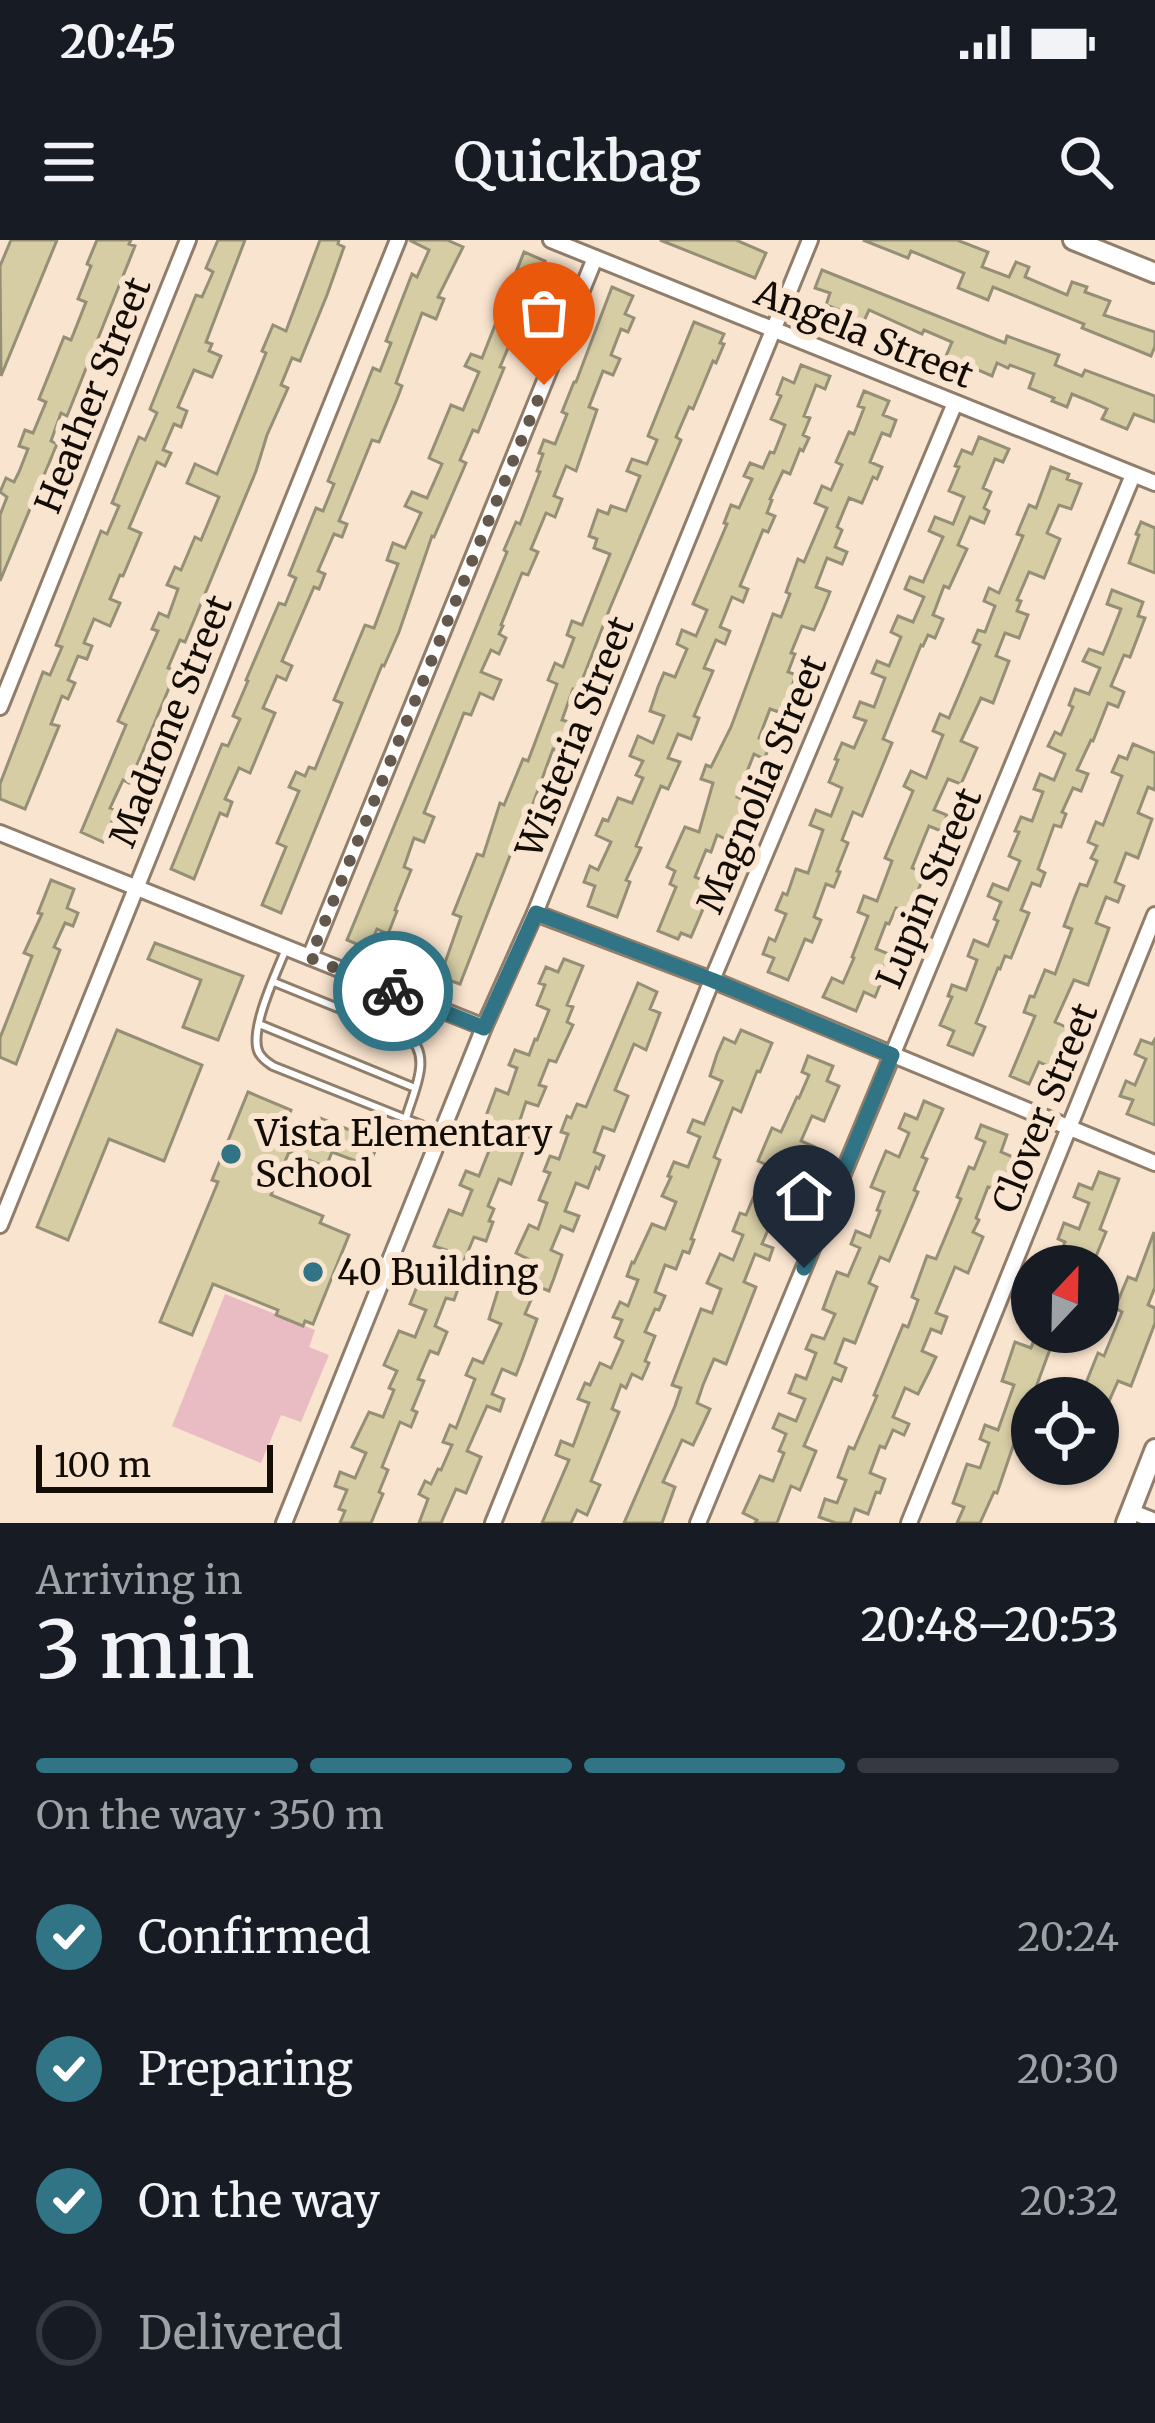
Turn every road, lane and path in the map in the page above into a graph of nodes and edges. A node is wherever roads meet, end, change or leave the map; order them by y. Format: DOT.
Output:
graph roads {
  1 [pos="188,240"];
  2 [pos="398,240"];
  3 [pos="551,240"];
  4 [pos="810,240"];
  5 [pos="1073,240"];
  6 [pos="595,258"];
  7 [pos="1154,268"];
  8 [pos="774,330"];
  9 [pos="955,403"];
  10 [pos="1133,475"];
  11 [pos="1155,483"];
  12 [pos="0,707"];
  13 [pos="0,832"];
  14 [pos="136,887"];
  15 [pos="536,913"];
  16 [pos="1155,915"];
  17 [pos="286,948"];
  18 [pos="310,958"];
  19 [pos="712,980"];
  20 [pos="274,982"];
  21 [pos="259,1024"];
  22 [pos="484,1028"];
  23 [pos="892,1055"];
  24 [pos="415,1088"];
  25 [pos="406,1118"];
  26 [pos="1069,1130"];
  27 [pos="441,1132"];
  28 [pos="1155,1163"];
  29 [pos="0,1225"];
  30 [pos="1155,1449"];
  31 [pos="1128,1517"];
  32 [pos="1155,1521"];
  33 [pos="284,1523"];
  34 [pos="493,1523"];
  35 [pos="698,1523"];
  36 [pos="909,1523"];
  1 -- 12 [label="street, Heather Street"];
  2 -- 14 [label="street, Madrone Street"];
  3 -- 6 [label="street, Angela Street"];
  4 -- 8 [label="street, Wisteria Street"];
  5 -- 7 [label="main road"];
  6 -- 8 [label="street, Angela Street"];
  6 -- 18 [label="street"];
  8 -- 9 [label="street, Angela Street"];
  8 -- 15 [label="street, Wisteria Street"];
  9 -- 10 [label="street, Angela Street"];
  9 -- 19 [label="street, Magnolia Street"];
  10 -- 11 [label="street, Angela Street"];
  10 -- 23 [label="street, Lupin Street"];
  13 -- 14 [label="street"];
  14 -- 17 [label="street"];
  14 -- 29 [label="street, Madrone Street"];
  15 -- 19 [label="street"];
  15 -- 22 [label="street, Wisteria Street"];
  16 -- 26 [label="street, Clover Street"];
  17 -- 18 [label="street"];
  17 -- 20 [label="lane"];
  18 -- 22 [label="street"];
  19 -- 23 [label="street"];
  19 -- 34 [label="street, Magnolia Street"];
  20 -- 21 [label="lane"];
  20 -- 24 [label="lane"];
  21 -- 24 [label="lane"];
  21 -- 25 [label="lane"];
  22 -- 27 [label="street, Wisteria Street"];
  23 -- 26 [label="street"];
  23 -- 35 [label="street, Lupin Street"];
  24 -- 25 [label="lane"];
  25 -- 27 [label="lane"];
  26 -- 28 [label="street"];
  26 -- 36 [label="street, Clover Street"];
  27 -- 33 [label="street, Wisteria Street"];
  30 -- 31 [label="main road"];
  31 -- 32 [label="street"];
}
